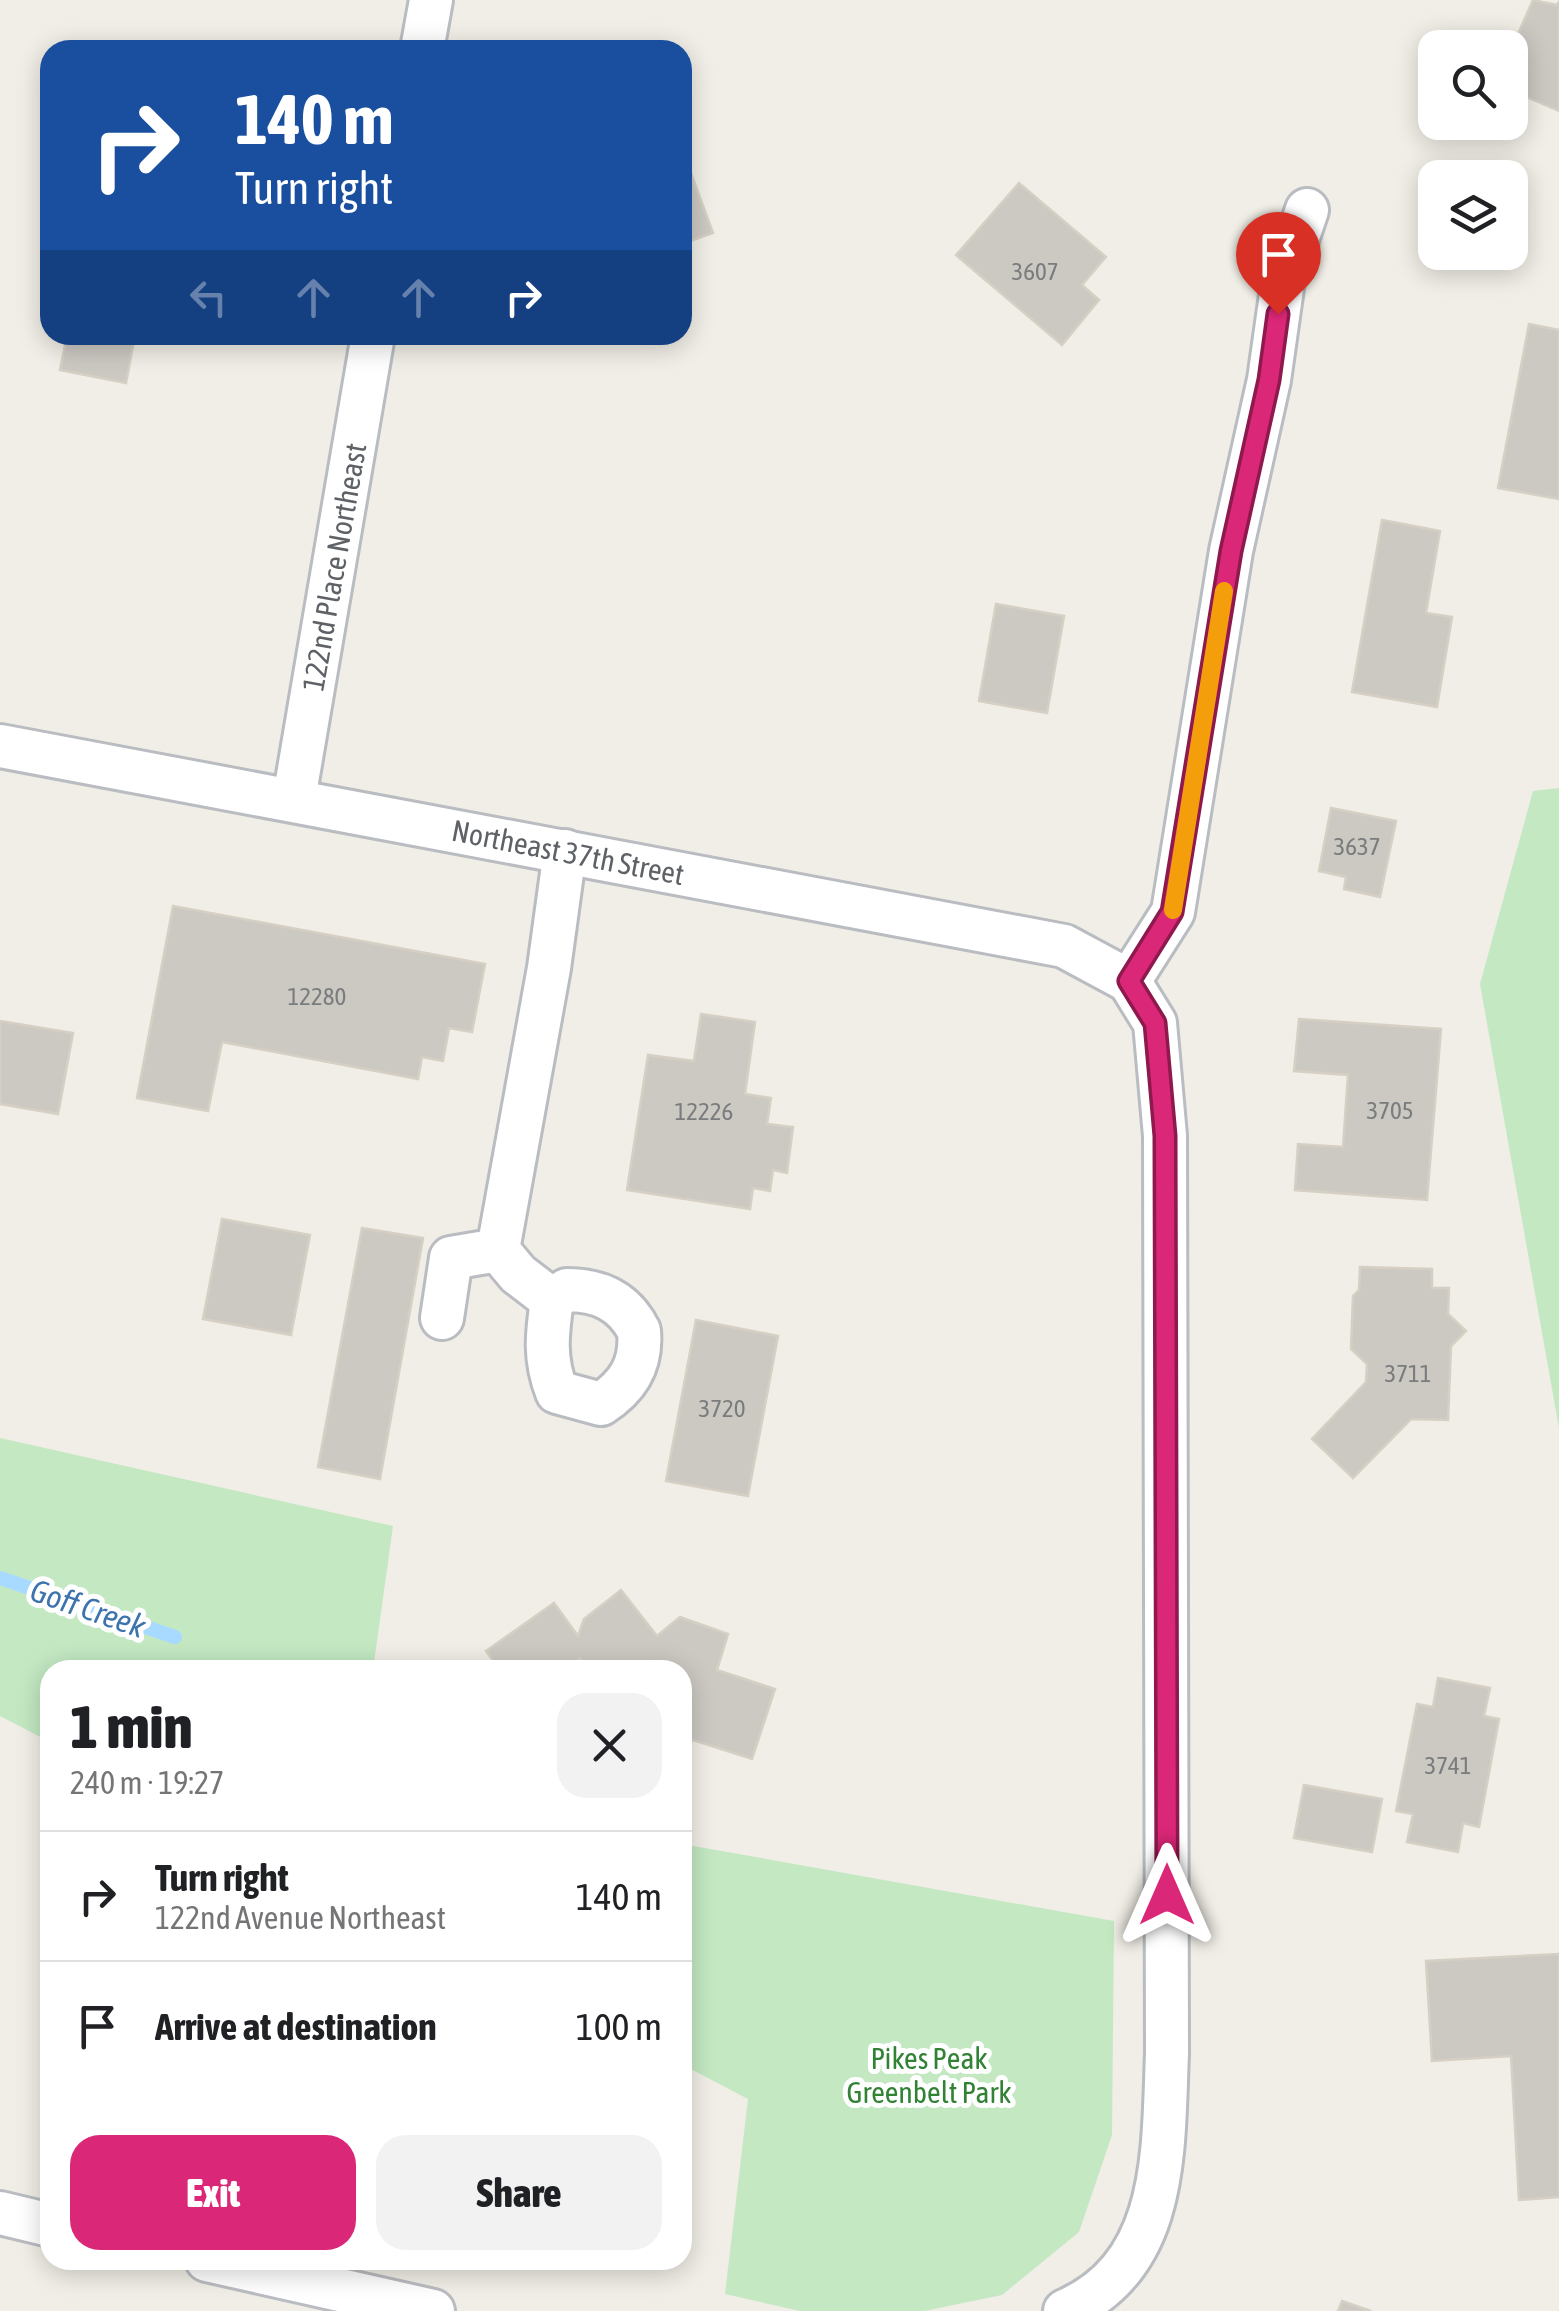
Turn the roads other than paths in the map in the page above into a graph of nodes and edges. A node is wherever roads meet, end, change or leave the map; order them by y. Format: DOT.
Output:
graph roads {
  1 [pos="430,0"];
  2 [pos="424,40"];
  3 [pos="1308,210"];
  4 [pos="371,345"];
  5 [pos="0,746"];
  6 [pos="294,800"];
  7 [pos="565,851"];
  8 [pos="1129,981"];
  9 [pos="498,1250"];
  10 [pos="552,1300"];
  11 [pos="442,1318"];
  12 [pos="0,2214"];
  13 [pos="40,2223"];
  14 [pos="250,2270"];
  15 [pos="432,2311"];
  16 [pos="1065,2311"];
  1 -- 2 [label="street"];
  3 -- 8 [label="street"];
  4 -- 6 [label="street, 122nd Place Northeast"];
  5 -- 6 [label="street, Northeast 37th Street"];
  6 -- 7 [label="street, Northeast 37th Street"];
  7 -- 8 [label="street, Northeast 37th Street"];
  7 -- 9 [label="street"];
  8 -- 16 [label="street"];
  9 -- 10 [label="street"];
  9 -- 11 [label="street"];
  12 -- 13 [label="street"];
  14 -- 15 [label="street"];
}
